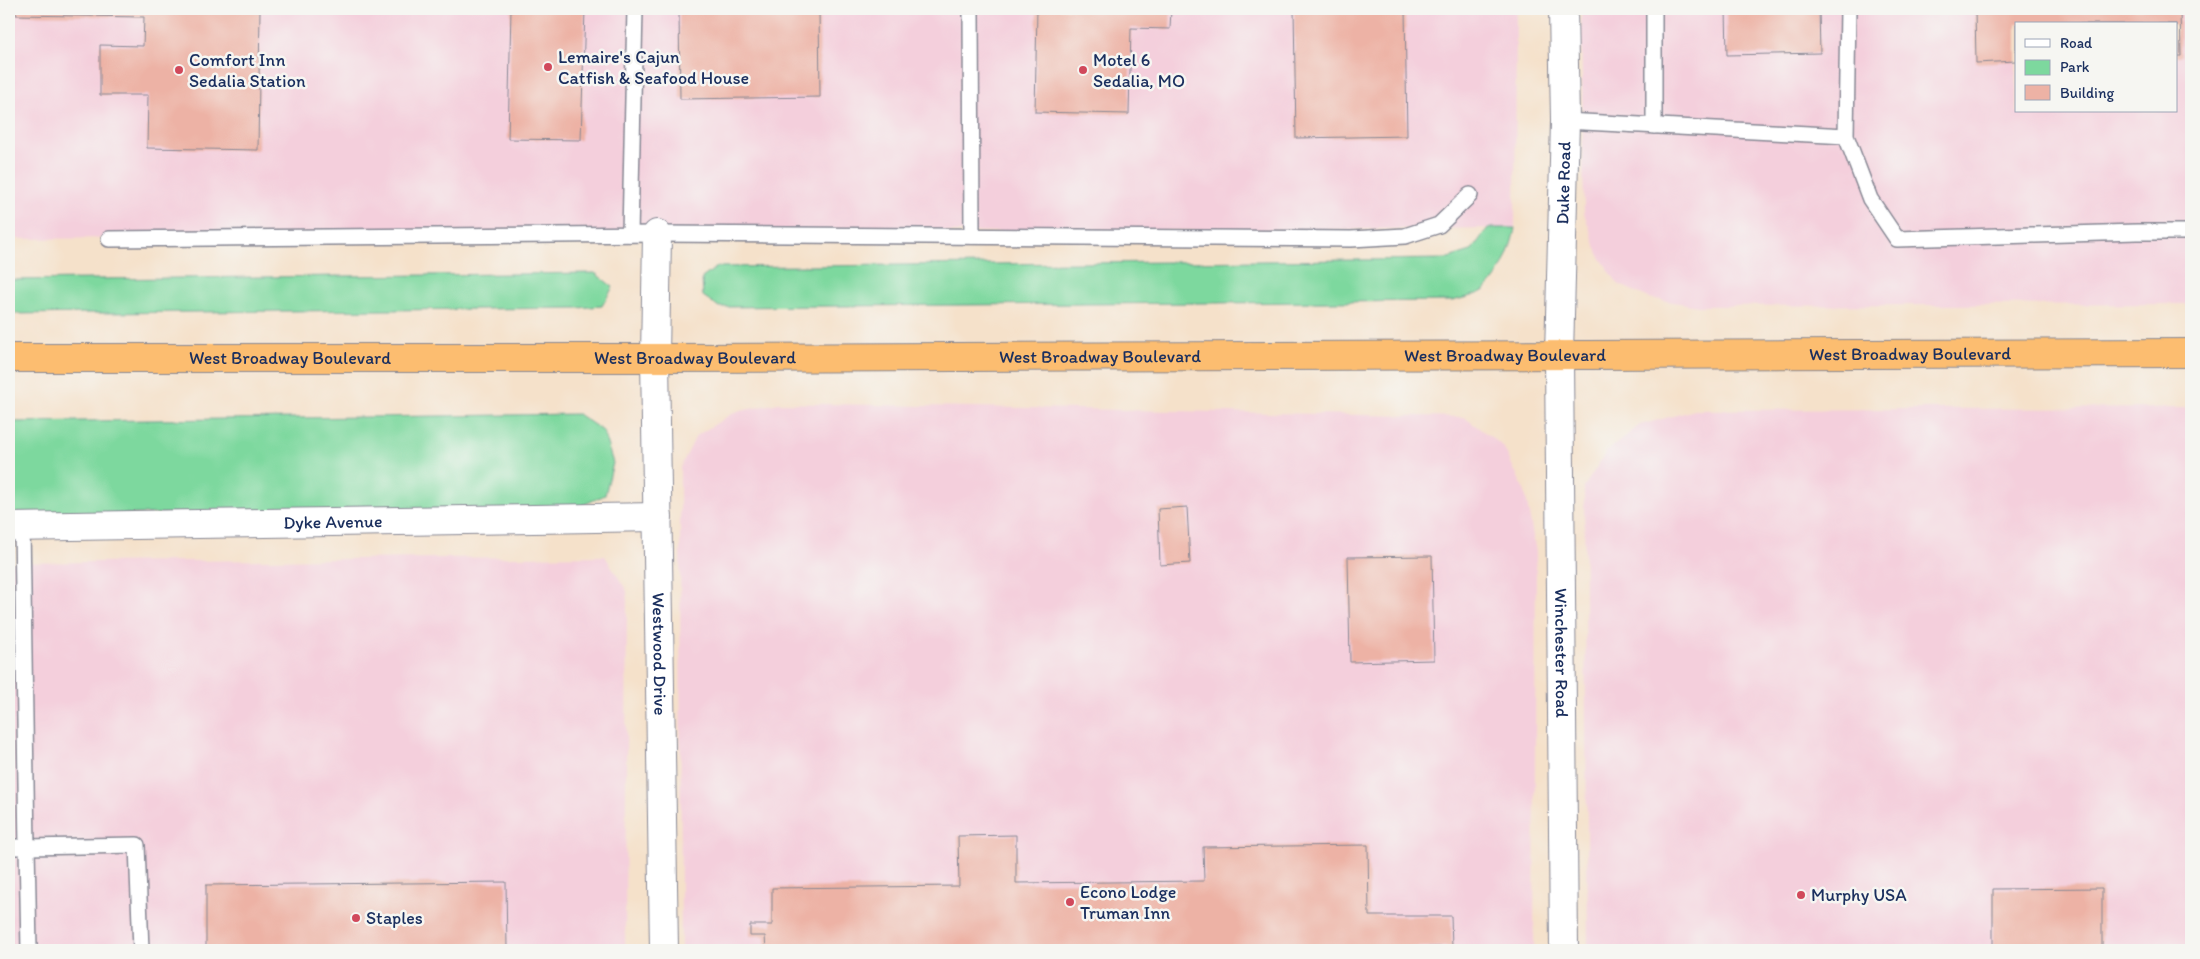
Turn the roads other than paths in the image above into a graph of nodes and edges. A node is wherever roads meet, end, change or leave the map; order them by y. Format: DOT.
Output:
graph roads {
  1 [pos="635,9"];
  2 [pos="972,9"];
  3 [pos="1563,9"];
  4 [pos="1654,9"];
  5 [pos="1848,9"];
  6 [pos="1564,121"];
  7 [pos="1654,126"];
  8 [pos="1846,136"];
  9 [pos="1470,195"];
  10 [pos="2191,232"];
  11 [pos="630,234"];
  12 [pos="657,234"];
  13 [pos="972,236"];
  14 [pos="108,239"];
  15 [pos="2191,353"];
  16 [pos="1559,355"];
  17 [pos="9,358"];
  18 [pos="655,358"];
  19 [pos="658,517"];
  20 [pos="15,527"];
  21 [pos="9,847"];
  22 [pos="27,847"];
  23 [pos="29,950"];
  24 [pos="141,950"];
  25 [pos="664,950"];
  26 [pos="1564,950"];
  1 -- 11 [label="lane"];
  2 -- 13 [label="lane"];
  3 -- 6 [label="street, Duke Road"];
  4 -- 7 [label="lane"];
  5 -- 8 [label="lane"];
  6 -- 7 [label="lane"];
  6 -- 16 [label="street, Duke Road"];
  7 -- 8 [label="lane"];
  8 -- 10 [label="lane"];
  9 -- 13 [label="lane"];
  11 -- 12 [label="lane"];
  11 -- 14 [label="lane"];
  12 -- 13 [label="lane"];
  12 -- 18 [label="street, Westwood Drive"];
  15 -- 16 [label="highway, West Broadway Boulevard"];
  16 -- 18 [label="highway, West Broadway Boulevard"];
  16 -- 26 [label="street, Winchester Road"];
  17 -- 18 [label="highway, West Broadway Boulevard"];
  18 -- 19 [label="street, Westwood Drive"];
  19 -- 20 [label="street, Dyke Avenue"];
  19 -- 25 [label="street, Westwood Drive"];
  20 -- 22 [label="lane"];
  21 -- 22 [label="lane"];
  22 -- 23 [label="lane"];
  22 -- 24 [label="lane"];
}
